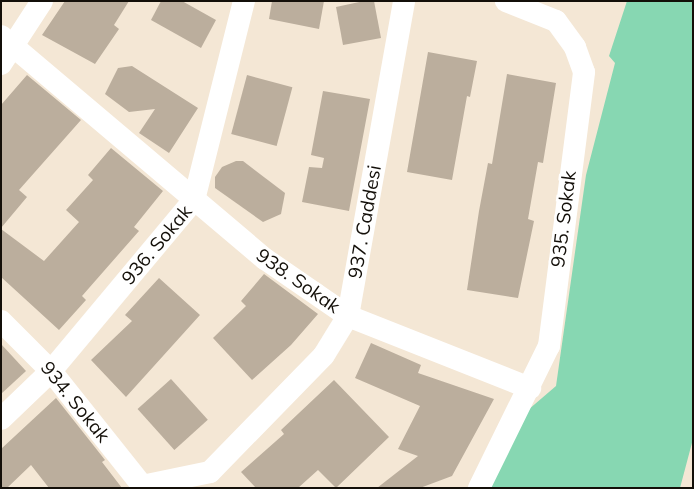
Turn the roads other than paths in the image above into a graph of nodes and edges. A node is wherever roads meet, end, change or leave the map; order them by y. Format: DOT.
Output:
graph roads {
  1 [pos="42,1"];
  2 [pos="244,1"];
  3 [pos="404,1"];
  4 [pos="506,1"];
  5 [pos="5,49"];
  6 [pos="194,200"];
  7 [pos="348,316"];
  8 [pos="1,321"];
  9 [pos="51,371"];
  10 [pos="530,388"];
  11 [pos="1,419"];
  12 [pos="143,487"];
  13 [pos="479,488"];
  1 -- 5 [label="street"];
  2 -- 6 [label="street, 936. Sokak"];
  3 -- 7 [label="street, 937. Caddesi"];
  4 -- 10 [label="street, 935. Sokak"];
  5 -- 6 [label="street, 938. Sokak"];
  6 -- 7 [label="street, 938. Sokak"];
  6 -- 9 [label="street, 936. Sokak"];
  7 -- 10 [label="street, 938. Sokak"];
  7 -- 12 [label="street, 937. Caddesi"];
  8 -- 9 [label="street, 934. Sokak"];
  9 -- 11 [label="street, 936. Sokak"];
  9 -- 12 [label="street, 934. Sokak"];
  10 -- 13 [label="street"];
}
